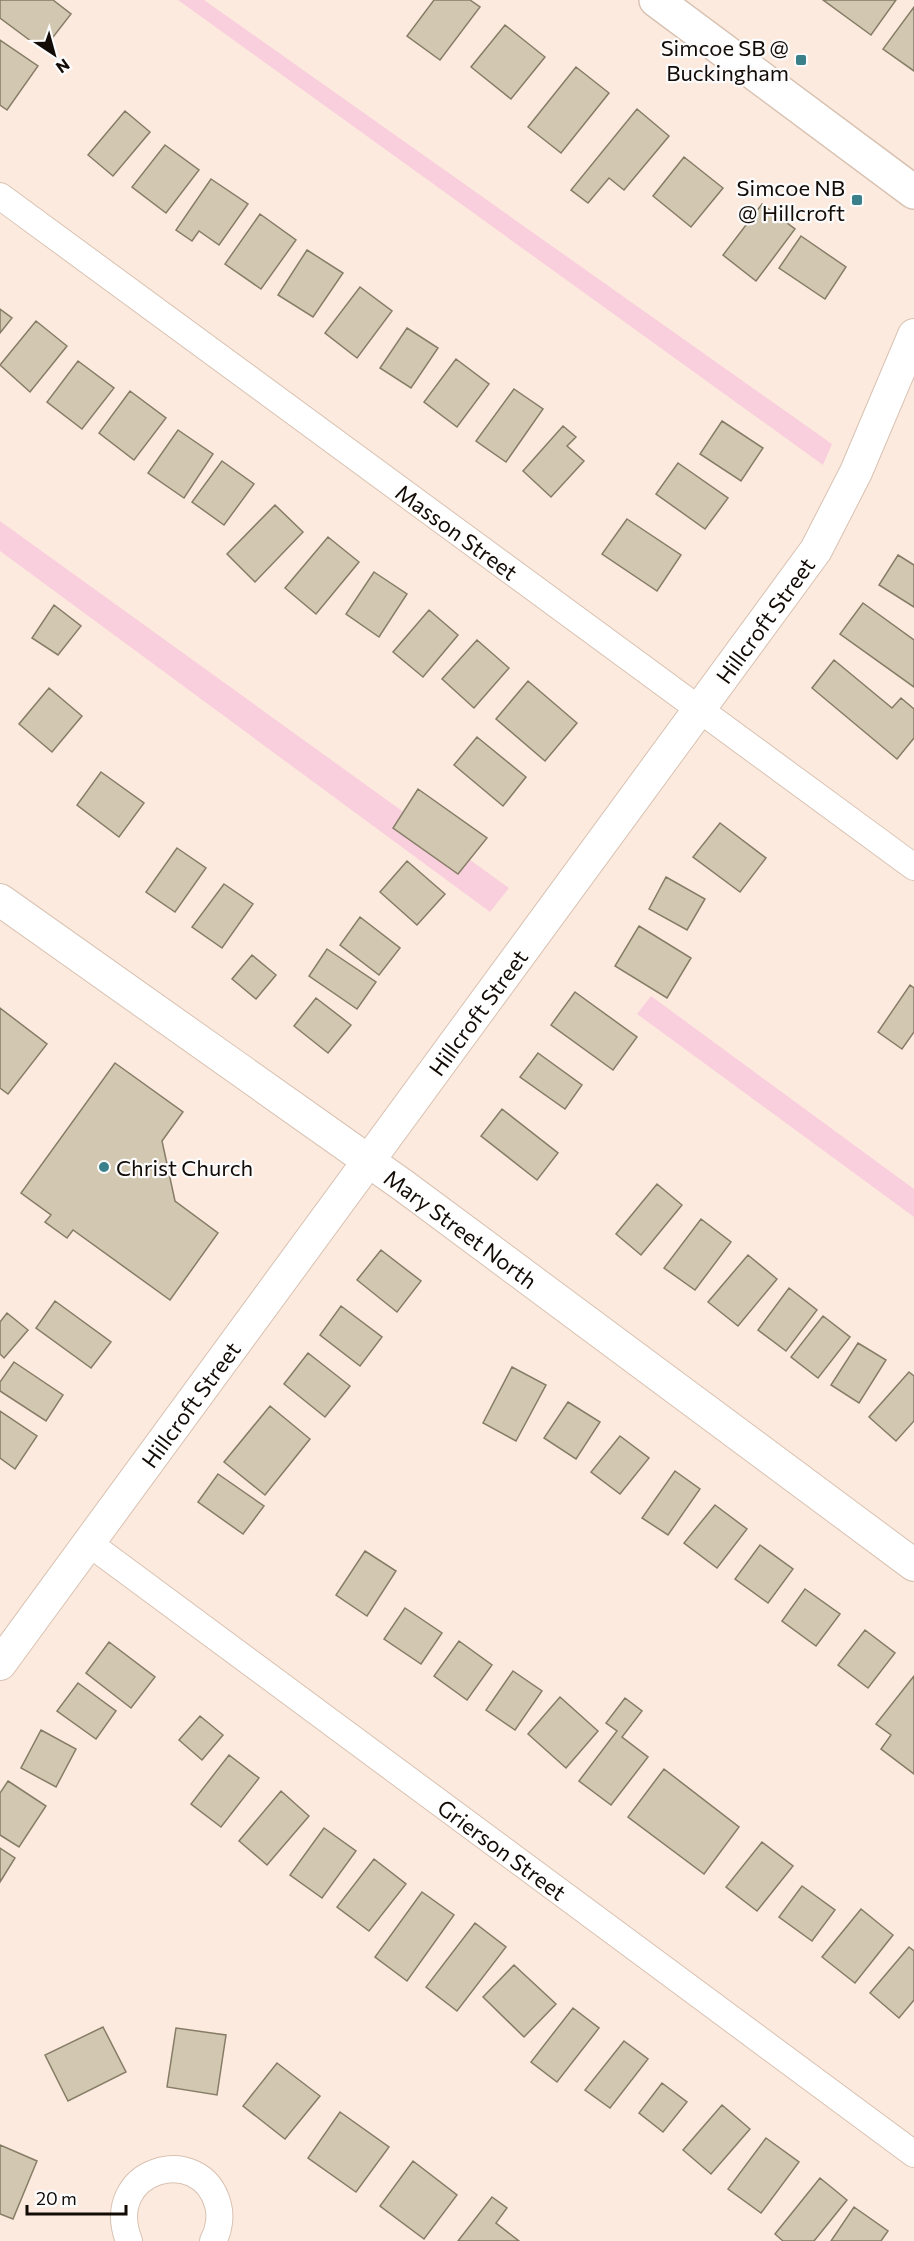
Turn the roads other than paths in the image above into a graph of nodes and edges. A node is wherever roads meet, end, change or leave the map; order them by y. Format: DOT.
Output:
graph roads {
  1 [pos="656,0"];
  2 [pos="914,192"];
  3 [pos="0,196"];
  4 [pos="914,335"];
  5 [pos="700,710"];
  6 [pos="914,867"];
  7 [pos="0,900"];
  8 [pos="368,1160"];
  9 [pos="90,1544"];
  10 [pos="914,1564"];
  11 [pos="0,1664"];
  12 [pos="914,2154"];
  13 [pos="219,2239"];
  14 [pos="129,2241"];
  1 -- 2 [label="main road"];
  3 -- 5 [label="street, Masson Street"];
  4 -- 5 [label="street, Hillcroft Street"];
  5 -- 6 [label="street, Masson Street"];
  5 -- 8 [label="street, Hillcroft Street"];
  7 -- 8 [label="street, Mary Street North"];
  8 -- 9 [label="street, Hillcroft Street"];
  8 -- 10 [label="street, Mary Street North"];
  9 -- 11 [label="street, Hillcroft Street"];
  9 -- 12 [label="street, Grierson Street"];
  13 -- 14 [label="street"];
}
